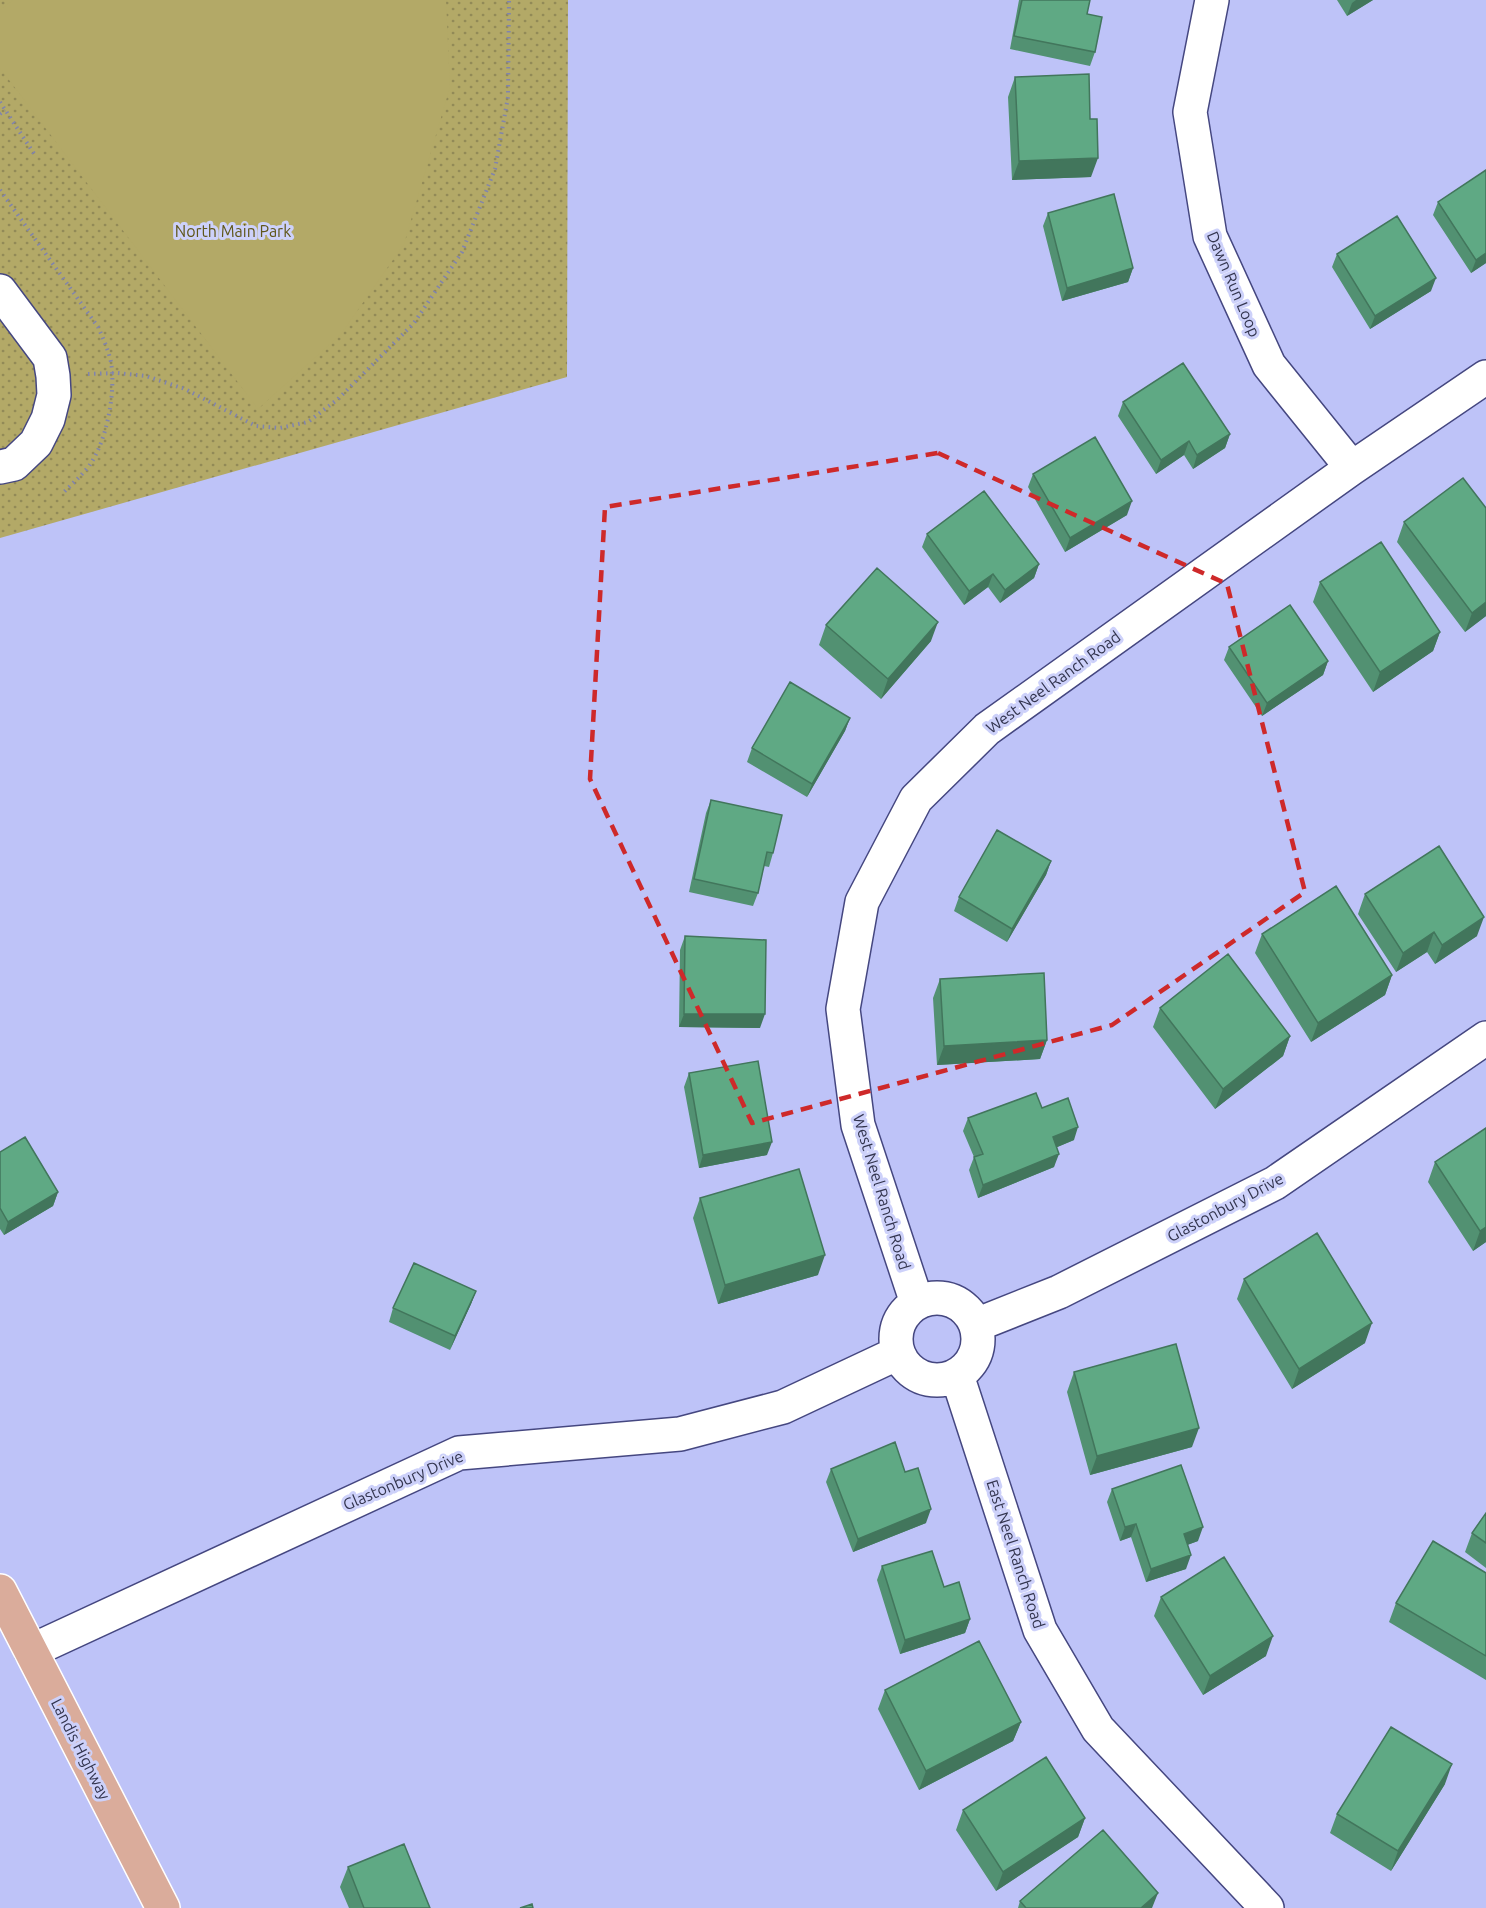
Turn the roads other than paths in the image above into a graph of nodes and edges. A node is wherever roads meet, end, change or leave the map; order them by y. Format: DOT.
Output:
graph roads {
  1 [pos="1212,0"];
  2 [pos="0,291"];
  3 [pos="1486,377"];
  4 [pos="0,467"];
  5 [pos="1352,468"];
  6 [pos="1486,1038"];
  7 [pos="917,1303"];
  8 [pos="976,1325"];
  9 [pos="898,1353"];
  10 [pos="957,1375"];
  11 [pos="0,1591"];
  12 [pos="31,1651"];
  13 [pos="162,1908"];
  14 [pos="1267,1908"];
  1 -- 5 [label="street, Dawn Run Loop"];
  2 -- 4 [label="street"];
  3 -- 5 [label="street, West Neel Ranch Road"];
  5 -- 7 [label="street, West Neel Ranch Road"];
  6 -- 8 [label="street, Glastonbury Drive"];
  7 -- 8 [label="street"];
  7 -- 9 [label="street"];
  8 -- 10 [label="street"];
  9 -- 10 [label="street"];
  9 -- 12 [label="street, Glastonbury Drive"];
  10 -- 14 [label="street, East Neel Ranch Road"];
  11 -- 12 [label="main road, Landis Highway"];
  12 -- 13 [label="main road, Landis Highway"];
}
